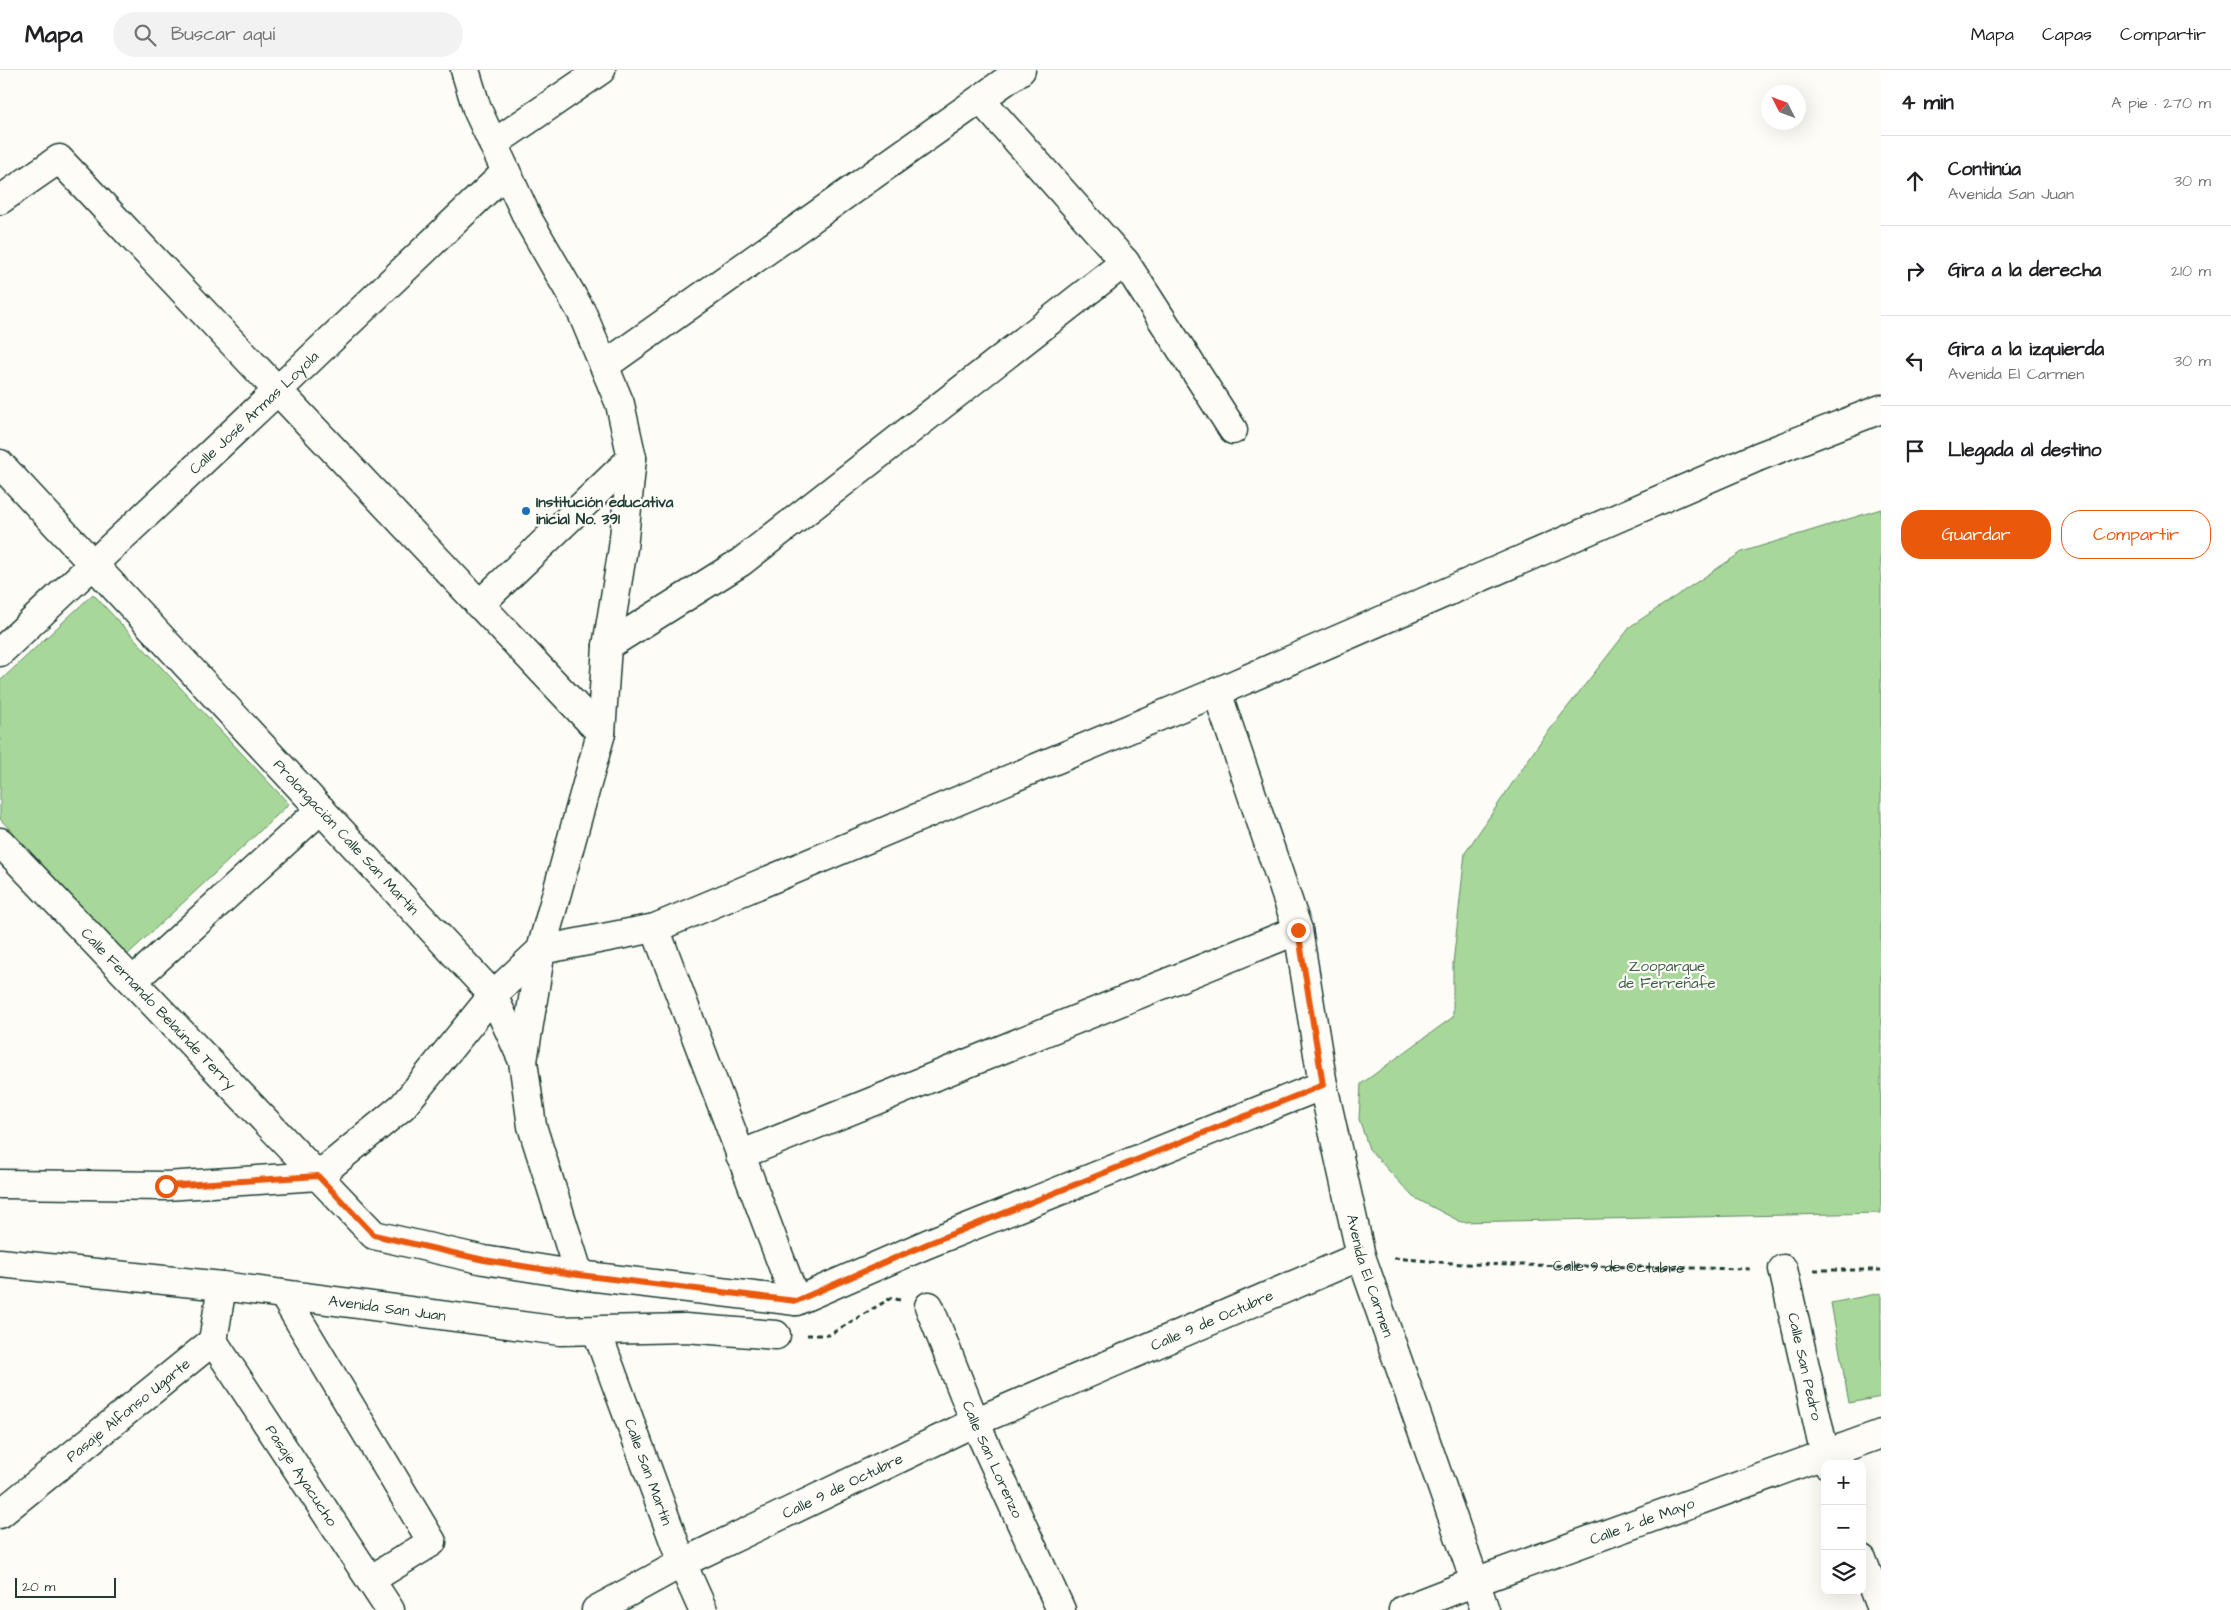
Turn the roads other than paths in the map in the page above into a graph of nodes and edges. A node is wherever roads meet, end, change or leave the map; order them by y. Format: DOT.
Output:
graph roads {
  1 [pos="465,70"];
  2 [pos="601,70"];
  3 [pos="1021,70"];
  4 [pos="981,100"];
  5 [pos="493,144"];
  6 [pos="506,172"];
  7 [pos="0,200"];
  8 [pos="1125,262"];
  9 [pos="604,366"];
  10 [pos="278,391"];
  11 [pos="1881,409"];
  12 [pos="1233,430"];
  13 [pos="632,458"];
  14 [pos="0,464"];
  15 [pos="94,565"];
  16 [pos="479,605"];
  17 [pos="607,646"];
  18 [pos="0,652"];
  19 [pos="1217,692"];
  20 [pos="601,733"];
  21 [pos="321,809"];
  22 [pos="0,842"];
  23 [pos="655,928"];
  24 [pos="1298,930"];
  25 [pos="541,950"];
  26 [pos="133,981"];
  27 [pos="493,995"];
  28 [pos="523,1061"];
  29 [pos="1323,1085"];
  30 [pos="740,1155"];
  31 [pos="318,1176"];
  32 [pos="0,1184"];
  33 [pos="1361,1256"];
  34 [pos="0,1263"];
  35 [pos="1783,1269"];
  36 [pos="579,1275"];
  37 [pos="222,1286"];
  38 [pos="282,1294"];
  39 [pos="796,1301"];
  40 [pos="929,1306"];
  41 [pos="597,1332"];
  42 [pos="776,1335"];
  43 [pos="213,1341"];
  44 [pos="975,1422"];
  45 [pos="1881,1434"];
  46 [pos="1825,1460"];
  47 [pos="1821,1461"];
  48 [pos="0,1514"];
  49 [pos="682,1563"];
  50 [pos="1866,1570"];
  51 [pos="370,1580"];
  52 [pos="1475,1582"];
  53 [pos="1881,1609"];
  54 [pos="390,1610"];
  55 [pos="596,1610"];
  56 [pos="703,1610"];
  57 [pos="1061,1610"];
  58 [pos="1404,1610"];
  59 [pos="1485,1610"];
  1 -- 5 [label="street"];
  2 -- 5 [label="street"];
  3 -- 4 [label="street"];
  4 -- 8 [label="street"];
  4 -- 9 [label="street"];
  5 -- 6 [label="street"];
  6 -- 9 [label="street"];
  6 -- 10 [label="street, Calle José Armas Loyola"];
  7 -- 10 [label="street"];
  8 -- 12 [label="street"];
  8 -- 17 [label="street"];
  9 -- 13 [label="street"];
  10 -- 15 [label="street, Calle José Armas Loyola"];
  10 -- 16 [label="street"];
  11 -- 19 [label="street"];
  13 -- 16 [label="street"];
  13 -- 17 [label="street"];
  14 -- 15 [label="street, Prolongación Calle San Martín"];
  15 -- 18 [label="street, Calle José Armas Loyola"];
  15 -- 21 [label="street, Prolongación Calle San Martín"];
  16 -- 20 [label="street"];
  17 -- 20 [label="street"];
  19 -- 23 [label="street"];
  19 -- 24 [label="street, Avenida El Carmen"];
  20 -- 25 [label="street"];
  21 -- 26 [label="street"];
  21 -- 27 [label="street, Prolongación Calle San Martín"];
  22 -- 26 [label="street, Calle Fernando Belaúnde Terry"];
  23 -- 25 [label="street"];
  23 -- 30 [label="street"];
  24 -- 29 [label="street, Avenida El Carmen"];
  24 -- 30 [label="street"];
  25 -- 27 [label="street"];
  25 -- 28 [label="street"];
  26 -- 31 [label="street, Calle Fernando Belaúnde Terry"];
  27 -- 28 [label="street, Prolongación Calle San Martín"];
  27 -- 31 [label="street"];
  28 -- 36 [label="street, Prolongación Calle San Martín"];
  29 -- 33 [label="street, Avenida El Carmen"];
  29 -- 39 [label="street"];
  30 -- 39 [label="street"];
  31 -- 32 [label="street"];
  31 -- 36 [label="street, Calle Fernando Belaúnde Terry"];
  33 -- 44 [label="street, Calle 9 de Octubre"];
  33 -- 52 [label="street, Avenida El Carmen"];
  34 -- 37 [label="street, Avenida San Juan"];
  35 -- 46 [label="street, Calle San Pedro"];
  36 -- 39 [label="street, Calle Fernando Belaúnde Terry"];
  37 -- 38 [label="street, Avenida San Juan"];
  37 -- 43 [label="street"];
  38 -- 41 [label="street, Avenida San Juan"];
  38 -- 51 [label="street"];
  40 -- 44 [label="street, Calle San Lorenzo"];
  41 -- 42 [label="street, Avenida San Juan"];
  41 -- 49 [label="street, Calle San Martín"];
  43 -- 48 [label="street, Pasaje Alfonso Ugarte"];
  43 -- 51 [label="street, Pasaje Ayacucho"];
  44 -- 49 [label="street, Calle 9 de Octubre"];
  44 -- 57 [label="street, Calle San Lorenzo"];
  45 -- 46 [label="street, Calle 2 de Mayo"];
  47 -- 52 [label="street, Calle 2 de Mayo"];
  49 -- 55 [label="street, Calle 9 de Octubre"];
  49 -- 56 [label="street, Calle San Martín"];
  50 -- 53 [label="street"];
  51 -- 54 [label="street, Pasaje Ayacucho"];
  52 -- 58 [label="street, Calle 2 de Mayo"];
  52 -- 59 [label="street, Avenida El Carmen"];
}
